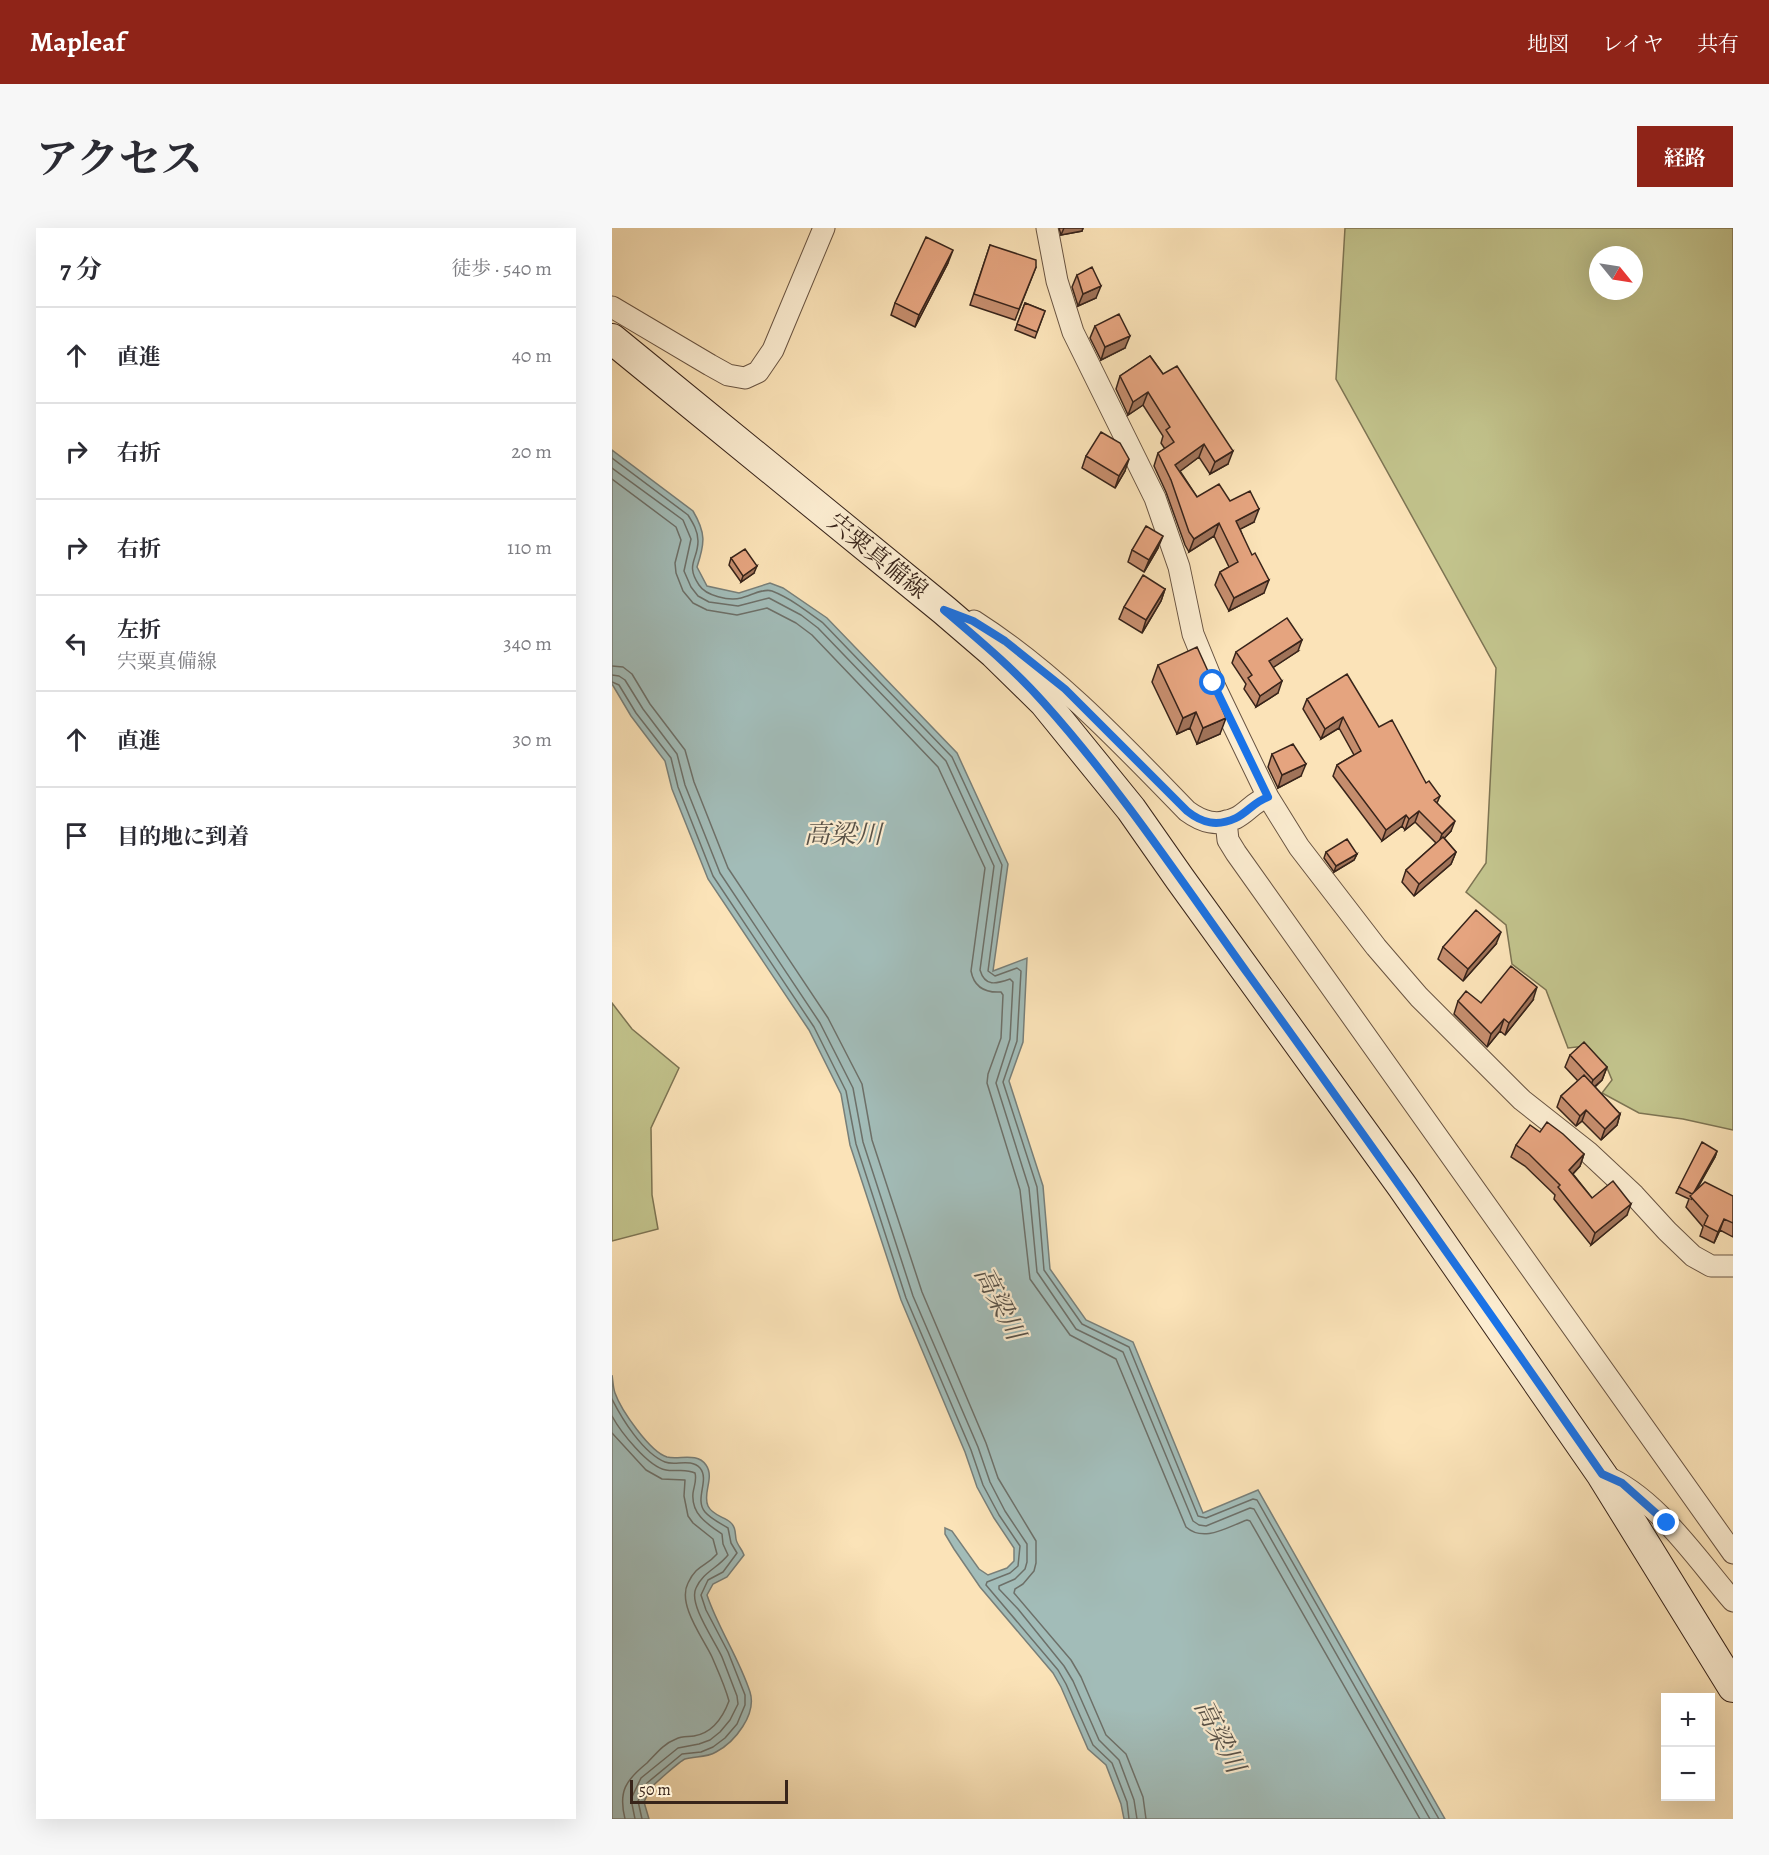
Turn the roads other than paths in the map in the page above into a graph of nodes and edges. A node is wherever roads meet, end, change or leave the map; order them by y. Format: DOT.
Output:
graph roads {
  1 [pos="824,228"];
  2 [pos="1047,228"];
  3 [pos="612,307"];
  4 [pos="612,339"];
  5 [pos="944,610"];
  6 [pos="1268,797"];
  7 [pos="1226,821"];
  8 [pos="1733,1266"];
  9 [pos="1602,1474"];
  10 [pos="1733,1553"];
  11 [pos="1733,1600"];
  12 [pos="1733,1687"];
  1 -- 3 [label="street"];
  2 -- 6 [label="street"];
  4 -- 5 [label="main road, 宍粟真備線"];
  5 -- 7 [label="street"];
  5 -- 9 [label="main road, 宍粟真備線"];
  6 -- 7 [label="street"];
  6 -- 8 [label="street"];
  7 -- 10 [label="street"];
  9 -- 11 [label="street"];
  9 -- 12 [label="main road, 宍粟真備線"];
}
